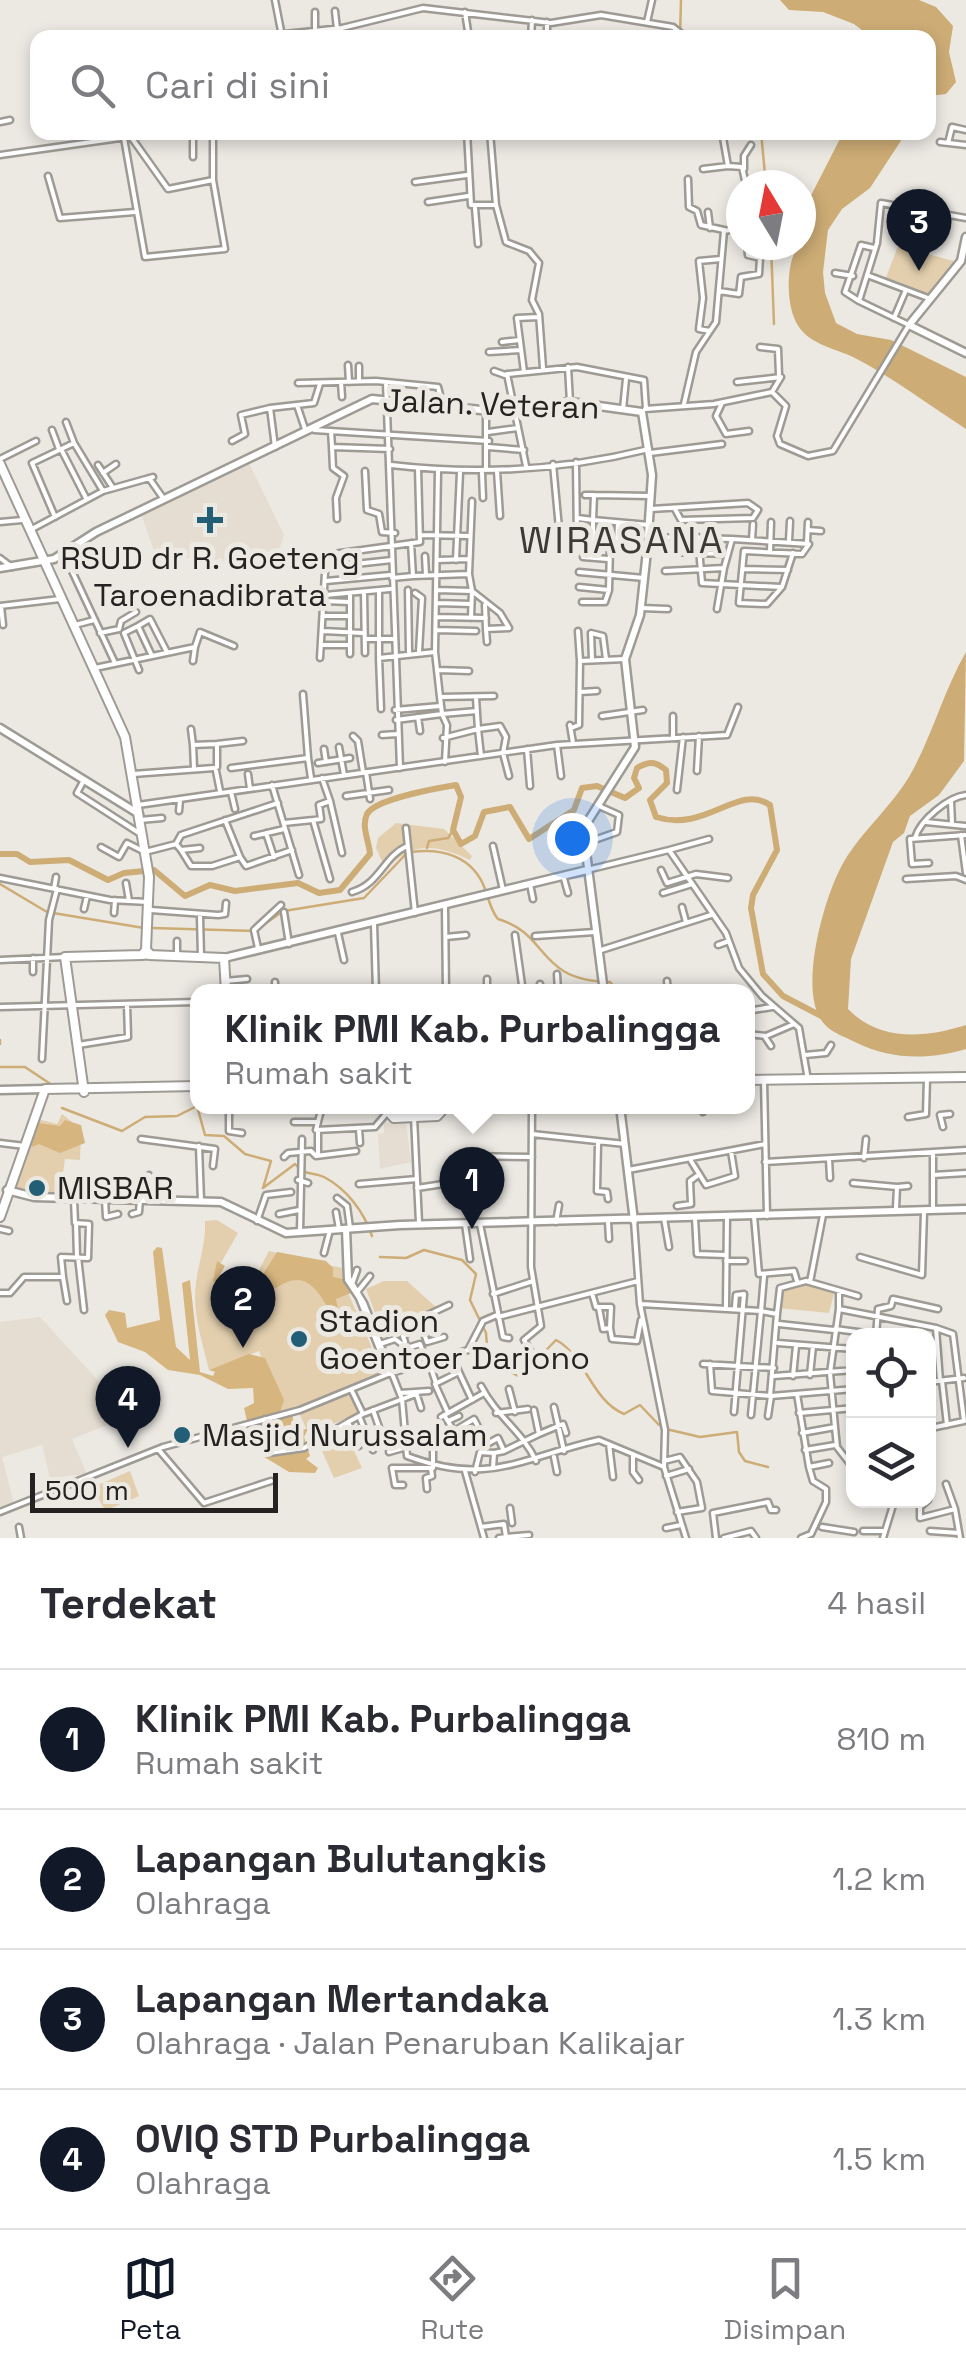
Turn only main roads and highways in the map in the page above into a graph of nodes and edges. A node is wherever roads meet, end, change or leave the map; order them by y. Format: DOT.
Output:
graph roads {
  1 [pos="0,462"];
  2 [pos="146,954"];
  3 [pos="225,984"];
  4 [pos="966,1078"];
  5 [pos="755,1080"];
  6 [pos="190,1088"];
  7 [pos="84,1090"];
  8 [pos="400,1114"];
  9 [pos="442,1114"];
  10 [pos="9,1185"];
  11 [pos="0,1206"];
  12 [pos="0,1217"];
  1 -- 2 [label="main road"];
  2 -- 3 [label="main road"];
  2 -- 7 [label="main road"];
  4 -- 5 [label="main road"];
  6 -- 7 [label="main road"];
  7 -- 10 [label="main road"];
  8 -- 9 [label="main road"];
  10 -- 11 [label="main road"];
  10 -- 12 [label="main road"];
}
